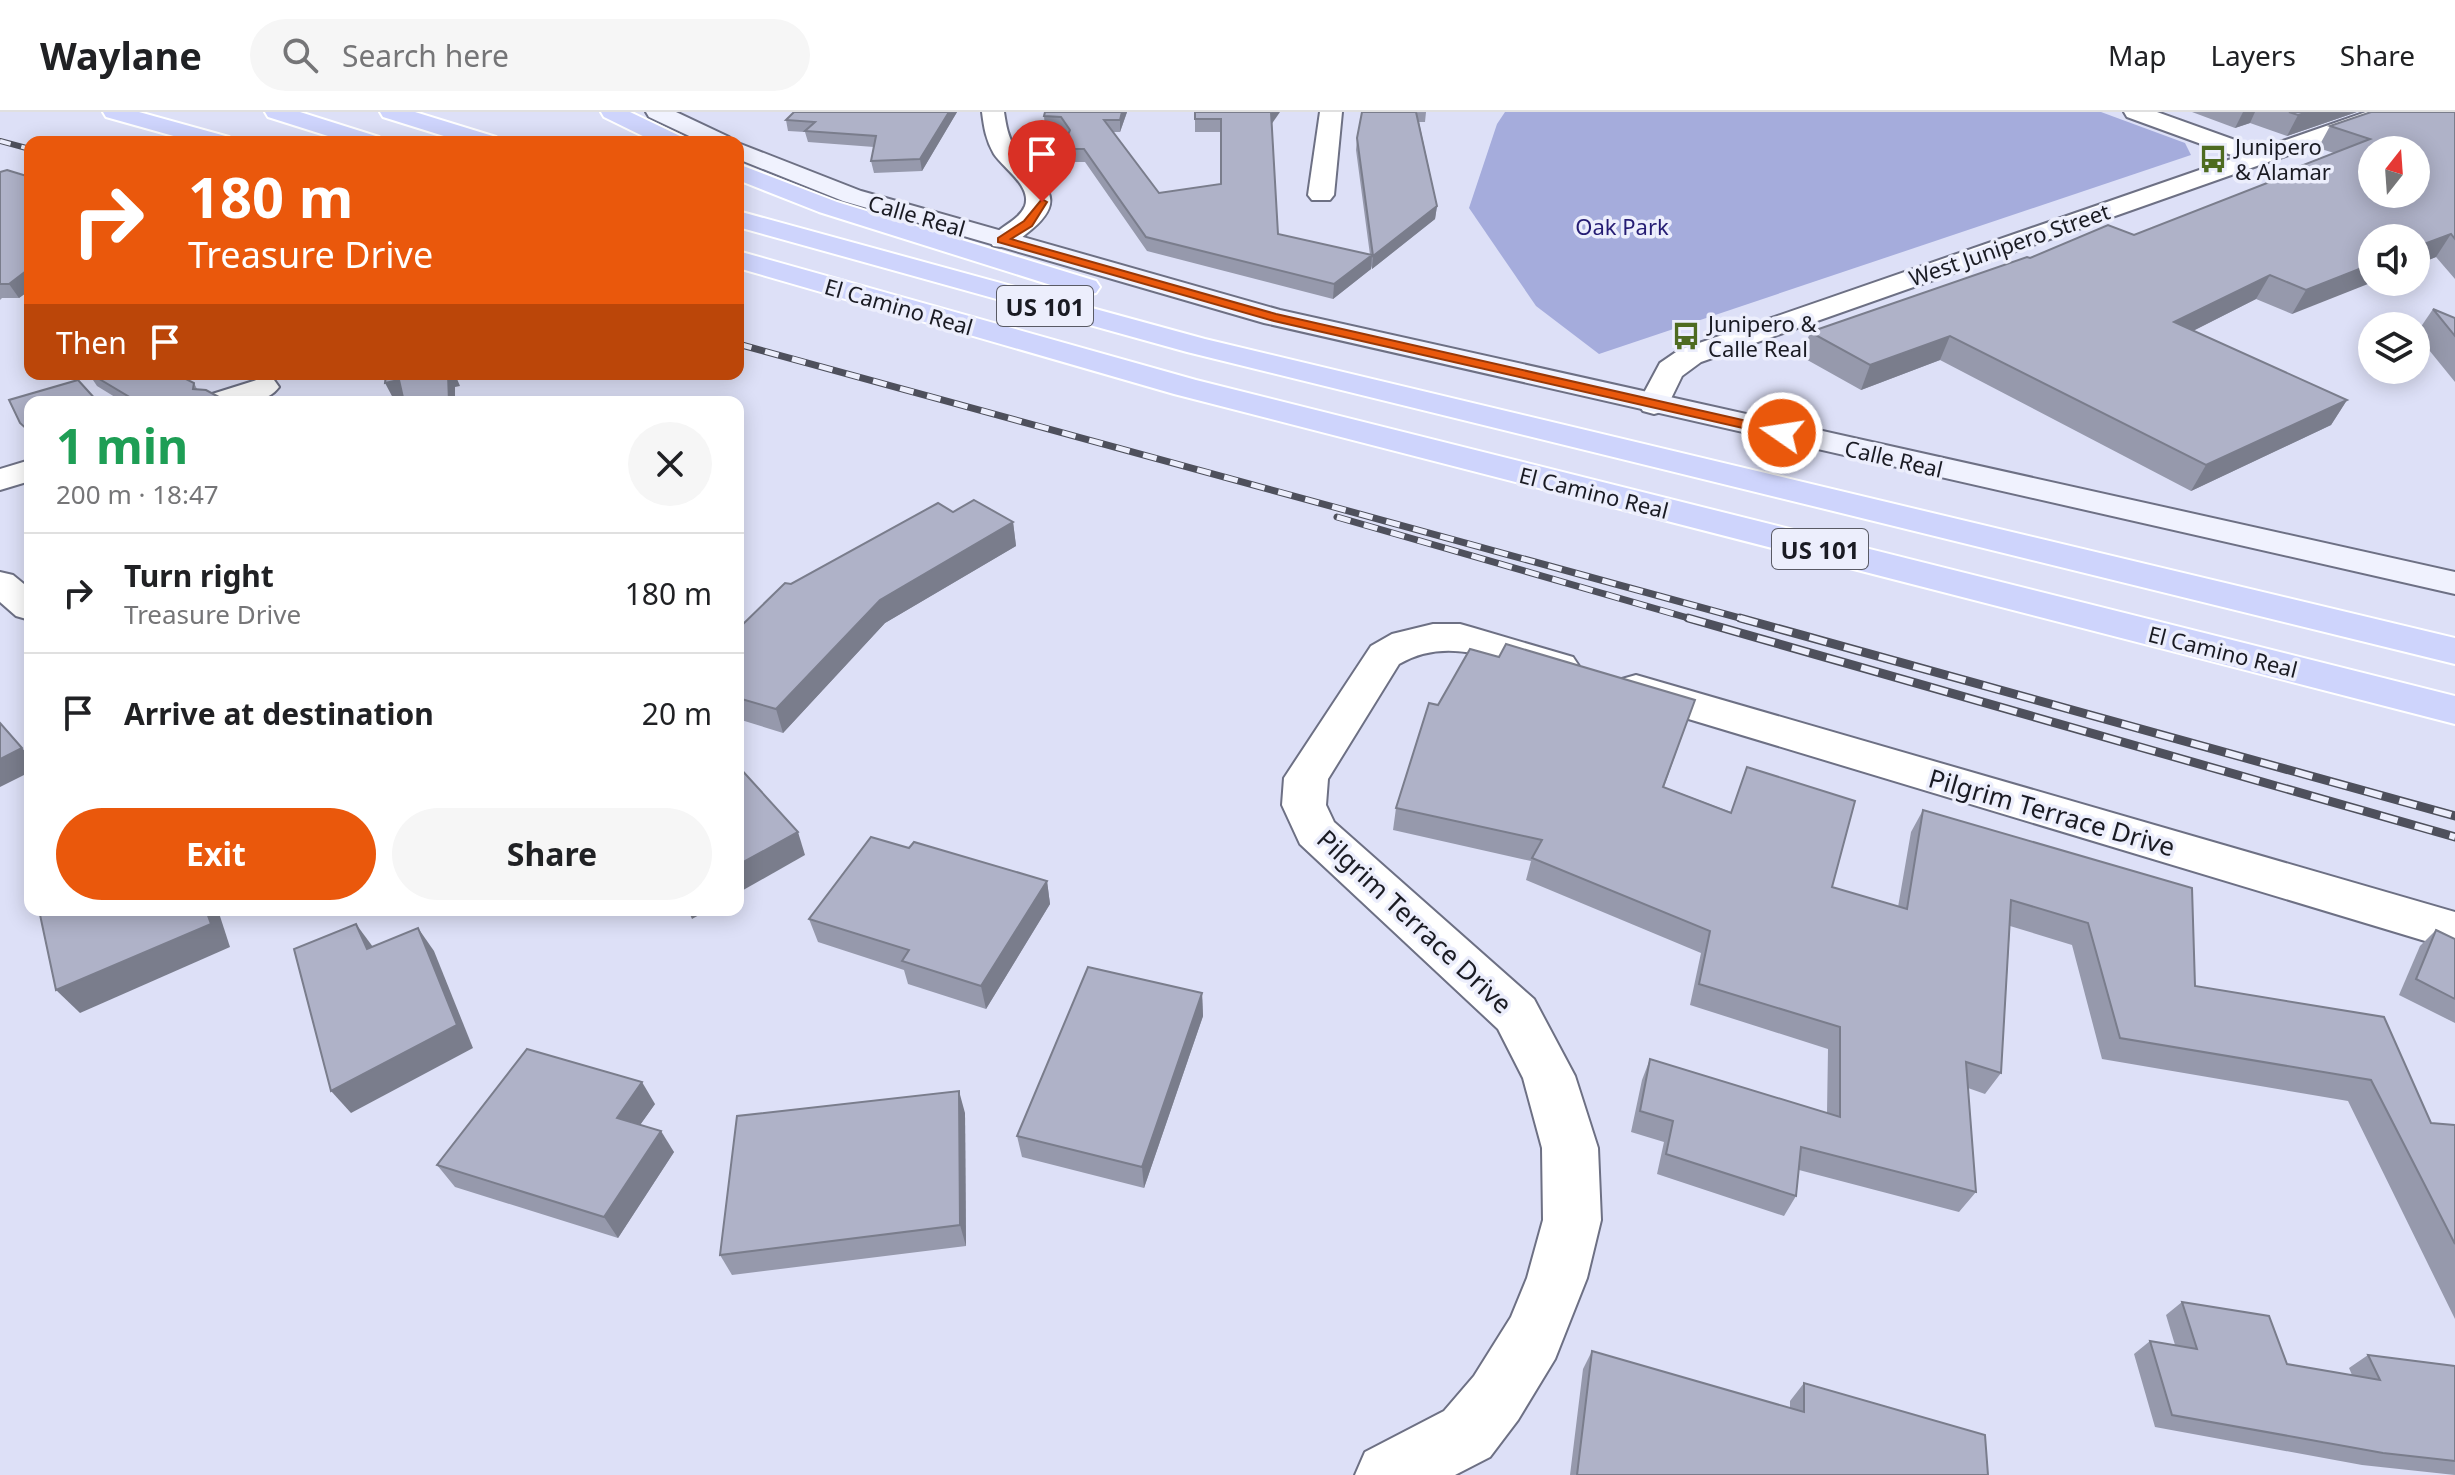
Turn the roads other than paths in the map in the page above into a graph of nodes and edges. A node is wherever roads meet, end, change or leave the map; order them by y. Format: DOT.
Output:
graph roads {
  1 [pos="114,112"];
  2 [pos="276,112"];
  3 [pos="391,112"];
  4 [pos="612,112"];
  5 [pos="657,112"];
  6 [pos="993,112"];
  7 [pos="1331,112"];
  8 [pos="2135,112"];
  9 [pos="2388,112"];
  10 [pos="200,136"];
  11 [pos="352,136"];
  12 [pos="469,136"];
  13 [pos="662,136"];
  14 [pos="708,136"];
  15 [pos="744,152"];
  16 [pos="2258,156"];
  17 [pos="744,173"];
  18 [pos="1321,195"];
  19 [pos="744,221"];
  20 [pos="1002,240"];
  21 [pos="744,261"];
  22 [pos="744,280"];
  23 [pos="1355,384"];
  24 [pos="263,387"];
  25 [pos="1185,387"];
  26 [pos="237,396"];
  27 [pos="1654,404"];
  28 [pos="24,472"];
  29 [pos="0,480"];
  30 [pos="0,583"];
  31 [pos="2455,583"];
  32 [pos="24,603"];
  33 [pos="2455,651"];
  34 [pos="2455,710"];
  35 [pos="2455,931"];
  36 [pos="1388,1475"];
  1 -- 10 [label="highway"];
  2 -- 11 [label="highway"];
  3 -- 12 [label="highway"];
  4 -- 13 [label="highway"];
  5 -- 14 [label="street"];
  6 -- 20 [label="street"];
  7 -- 18 [label="street"];
  8 -- 16 [label="street"];
  9 -- 16 [label="street, West Junipero Street"];
  15 -- 20 [label="street, Calle Real"];
  16 -- 27 [label="street, West Junipero Street"];
  17 -- 23 [label="highway"];
  19 -- 23 [label="highway, El Camino Real / US 101"];
  20 -- 27 [label="street, Calle Real"];
  21 -- 25 [label="highway, El Camino Real / US 101"];
  22 -- 25 [label="highway"];
  23 -- 33 [label="highway, El Camino Real / US 101"];
  24 -- 26 [label="street"];
  25 -- 34 [label="highway, El Camino Real / US 101"];
  27 -- 31 [label="street, Calle Real"];
  28 -- 29 [label="street"];
  30 -- 32 [label="street"];
  35 -- 36 [label="street, Pilgrim Terrace Drive"];
}
